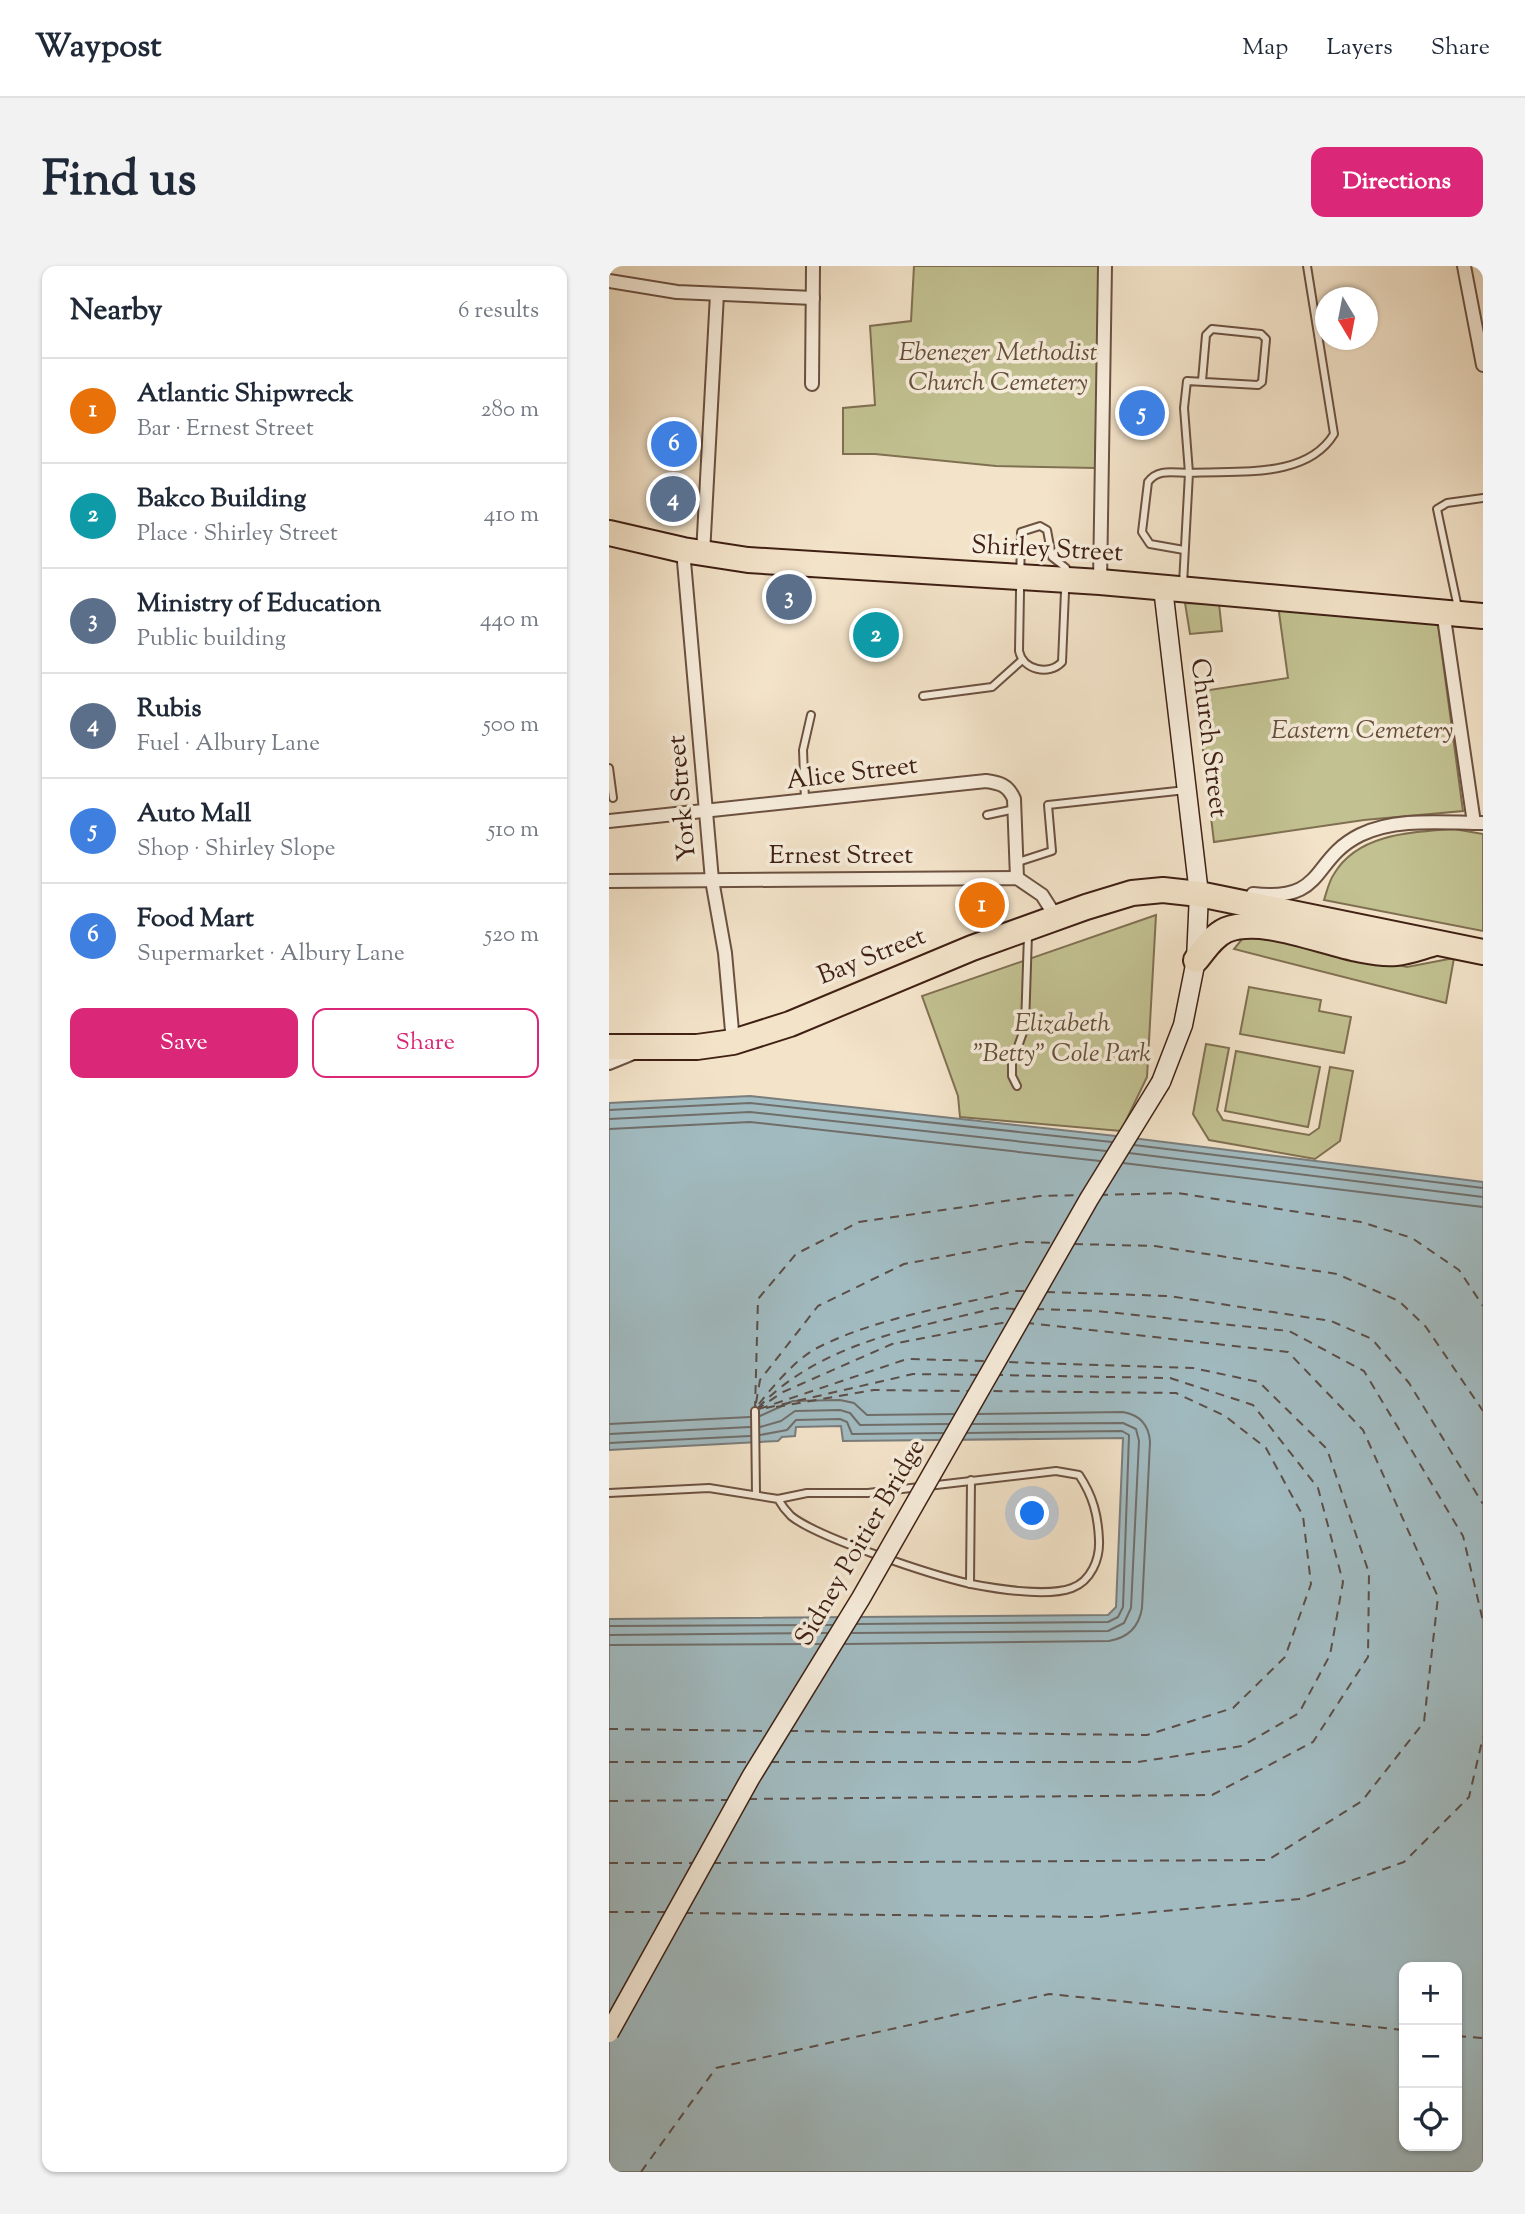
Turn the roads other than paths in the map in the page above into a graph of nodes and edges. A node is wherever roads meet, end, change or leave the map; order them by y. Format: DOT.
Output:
graph roads {
  1 [pos="813,266"];
  2 [pos="1105,266"];
  3 [pos="1307,266"];
  4 [pos="1464,266"];
  5 [pos="609,281"];
  6 [pos="717,294"];
  7 [pos="813,298"];
  8 [pos="1483,365"];
  9 [pos="1202,381"];
  10 [pos="812,384"];
  11 [pos="1189,473"];
  12 [pos="1483,498"];
  13 [pos="609,533"];
  14 [pos="1184,550"];
  15 [pos="693,552"];
  16 [pos="1020,578"];
  17 [pos="1066,580"];
  18 [pos="1100,582"];
  19 [pos="1173,589"];
  20 [pos="1462,613"];
  21 [pos="1021,661"];
  22 [pos="923,696"];
  23 [pos="811,715"];
  24 [pos="609,768"];
  25 [pos="1188,789"];
  26 [pos="613,798"];
  27 [pos="806,802"];
  28 [pos="1015,809"];
  29 [pos="707,813"];
  30 [pos="987,815"];
  31 [pos="609,821"];
  32 [pos="1479,823"];
  33 [pos="1016,863"];
  34 [pos="1017,878"];
  35 [pos="712,880"];
  36 [pos="609,881"];
  37 [pos="1199,889"];
  38 [pos="1056,917"];
  39 [pos="1028,928"];
  40 [pos="1440,943"];
  41 [pos="1483,952"];
  42 [pos="1196,960"];
  43 [pos="733,1042"];
  44 [pos="609,1047"];
  45 [pos="647,1047"];
  46 [pos="609,1063"];
  47 [pos="1017,1086"];
  48 [pos="755,1411"];
  49 [pos="971,1480"];
  50 [pos="609,1493"];
  51 [pos="756,1495"];
  52 [pos="778,1499"];
  53 [pos="970,1584"];
  54 [pos="609,2033"];
  1 -- 7 [label="street"];
  2 -- 18 [label="street"];
  3 -- 11 [label="lane"];
  4 -- 8 [label="street"];
  5 -- 6 [label="street"];
  6 -- 7 [label="street"];
  6 -- 15 [label="street, York Street"];
  7 -- 10 [label="street"];
  9 -- 9 [label="lane"];
  9 -- 11 [label="lane"];
  11 -- 14 [label="lane"];
  11 -- 14 [label="lane"];
  12 -- 20 [label="lane"];
  13 -- 15 [label="highway, Shirley Street"];
  14 -- 19 [label="lane"];
  15 -- 16 [label="highway, Shirley Street"];
  15 -- 29 [label="street, York Street"];
  16 -- 17 [label="highway, Shirley Street"];
  16 -- 17 [label="lane"];
  16 -- 21 [label="lane"];
  17 -- 18 [label="highway, Shirley Street"];
  17 -- 21 [label="lane"];
  18 -- 19 [label="highway, Shirley Street"];
  19 -- 20 [label="highway, Shirley Street"];
  19 -- 25 [label="main road, Church Street"];
  20 -- 32 [label="street"];
  21 -- 22 [label="lane"];
  23 -- 27 [label="lane"];
  24 -- 26 [label="lane"];
  25 -- 33 [label="lane"];
  25 -- 37 [label="main road, Church Street"];
  27 -- 28 [label="street, Alice Street"];
  27 -- 29 [label="street, Alice Street"];
  28 -- 30 [label="lane"];
  28 -- 33 [label="street"];
  29 -- 31 [label="street, Alice Street"];
  29 -- 35 [label="street, York Street"];
  32 -- 37 [label="street"];
  33 -- 34 [label="street"];
  34 -- 35 [label="street, Ernest Street"];
  34 -- 38 [label="street"];
  35 -- 36 [label="street, Ernest Street"];
  35 -- 43 [label="street, York Street"];
  37 -- 38 [label="highway, Bay Street"];
  37 -- 40 [label="highway, Bay Street"];
  37 -- 42 [label="main road, Church Street"];
  38 -- 39 [label="highway, Bay Street"];
  39 -- 43 [label="highway, Bay Street"];
  39 -- 47 [label="lane"];
  40 -- 41 [label="highway, Bay Street"];
  40 -- 42 [label="highway"];
  42 -- 54 [label="main road, Sidney Poitier Bridge, bridge"];
  43 -- 45 [label="highway, Bay Street"];
  44 -- 45 [label="highway, Bay Street"];
  45 -- 46 [label="street"];
  48 -- 51 [label="lane"];
  49 -- 52 [label="lane"];
  49 -- 53 [label="lane"];
  49 -- 53 [label="lane"];
  50 -- 51 [label="lane"];
  51 -- 52 [label="lane"];
  52 -- 53 [label="lane"];
}
